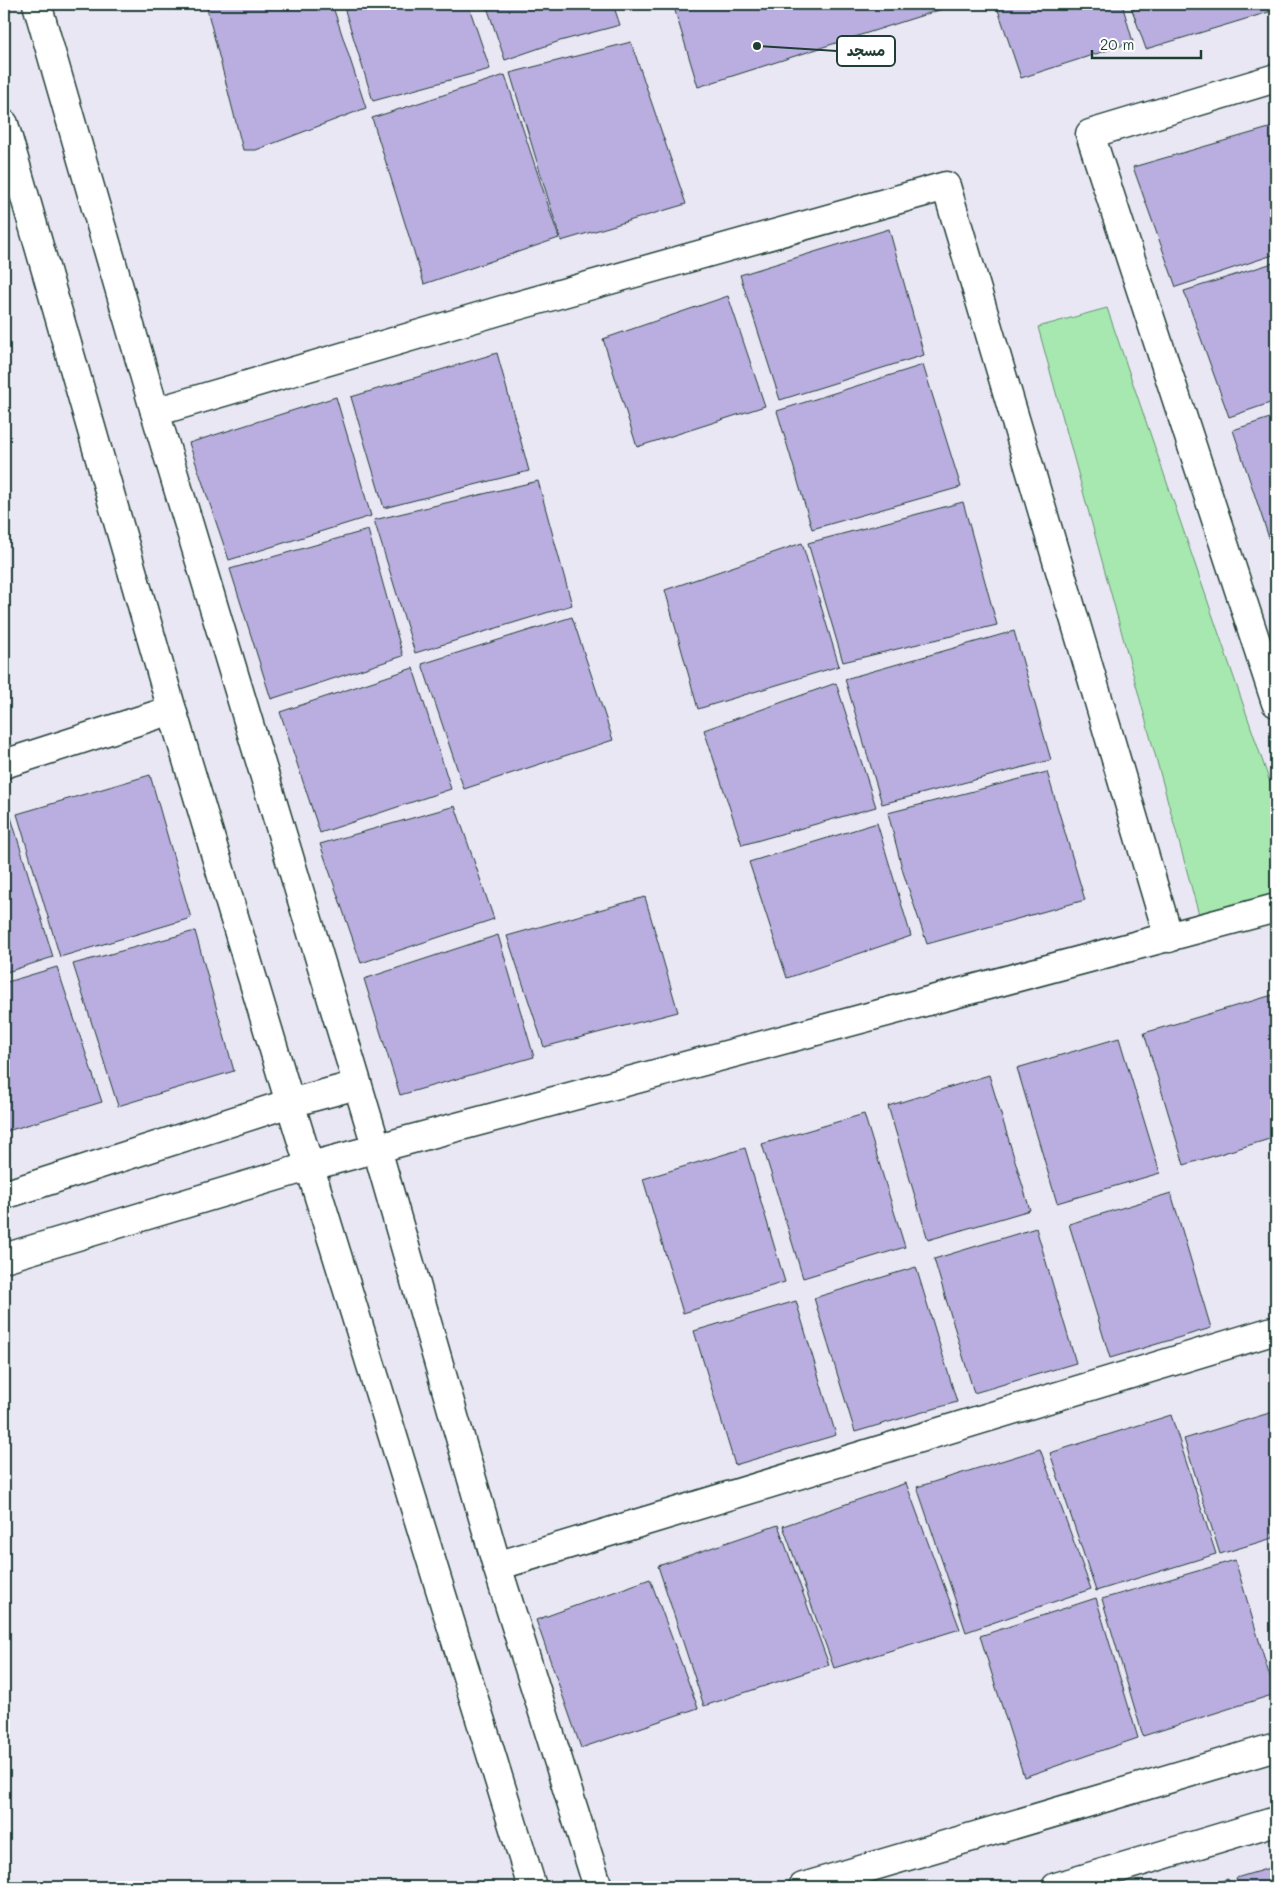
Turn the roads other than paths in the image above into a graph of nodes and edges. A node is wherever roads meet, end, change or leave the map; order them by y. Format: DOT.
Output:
graph roads {
  1 [pos="41,5"];
  2 [pos="1276,78"];
  3 [pos="4,124"];
  4 [pos="155,412"];
  5 [pos="1276,703"];
  6 [pos="172,710"];
  7 [pos="4,764"];
  8 [pos="1276,908"];
  9 [pos="1169,938"];
  10 [pos="357,1085"];
  11 [pos="290,1103"];
  12 [pos="377,1149"];
  13 [pos="310,1166"];
  14 [pos="4,1195"];
  15 [pos="4,1258"];
  16 [pos="1276,1330"];
  17 [pos="496,1566"];
  18 [pos="1276,1747"];
  19 [pos="1276,1821"];
  20 [pos="532,1887"];
  21 [pos="598,1887"];
  22 [pos="803,1887"];
  23 [pos="1056,1887"];
  1 -- 4 [label="street"];
  2 -- 5 [label="street"];
  3 -- 6 [label="street"];
  4 -- 9 [label="street"];
  4 -- 10 [label="street"];
  6 -- 7 [label="street"];
  6 -- 11 [label="street"];
  8 -- 9 [label="street"];
  9 -- 12 [label="street"];
  10 -- 11 [label="street"];
  10 -- 12 [label="street"];
  11 -- 13 [label="street"];
  11 -- 14 [label="street"];
  12 -- 13 [label="street"];
  12 -- 17 [label="street"];
  13 -- 15 [label="street"];
  13 -- 20 [label="street"];
  16 -- 17 [label="street"];
  17 -- 21 [label="street"];
  18 -- 22 [label="street"];
  19 -- 23 [label="street"];
}
